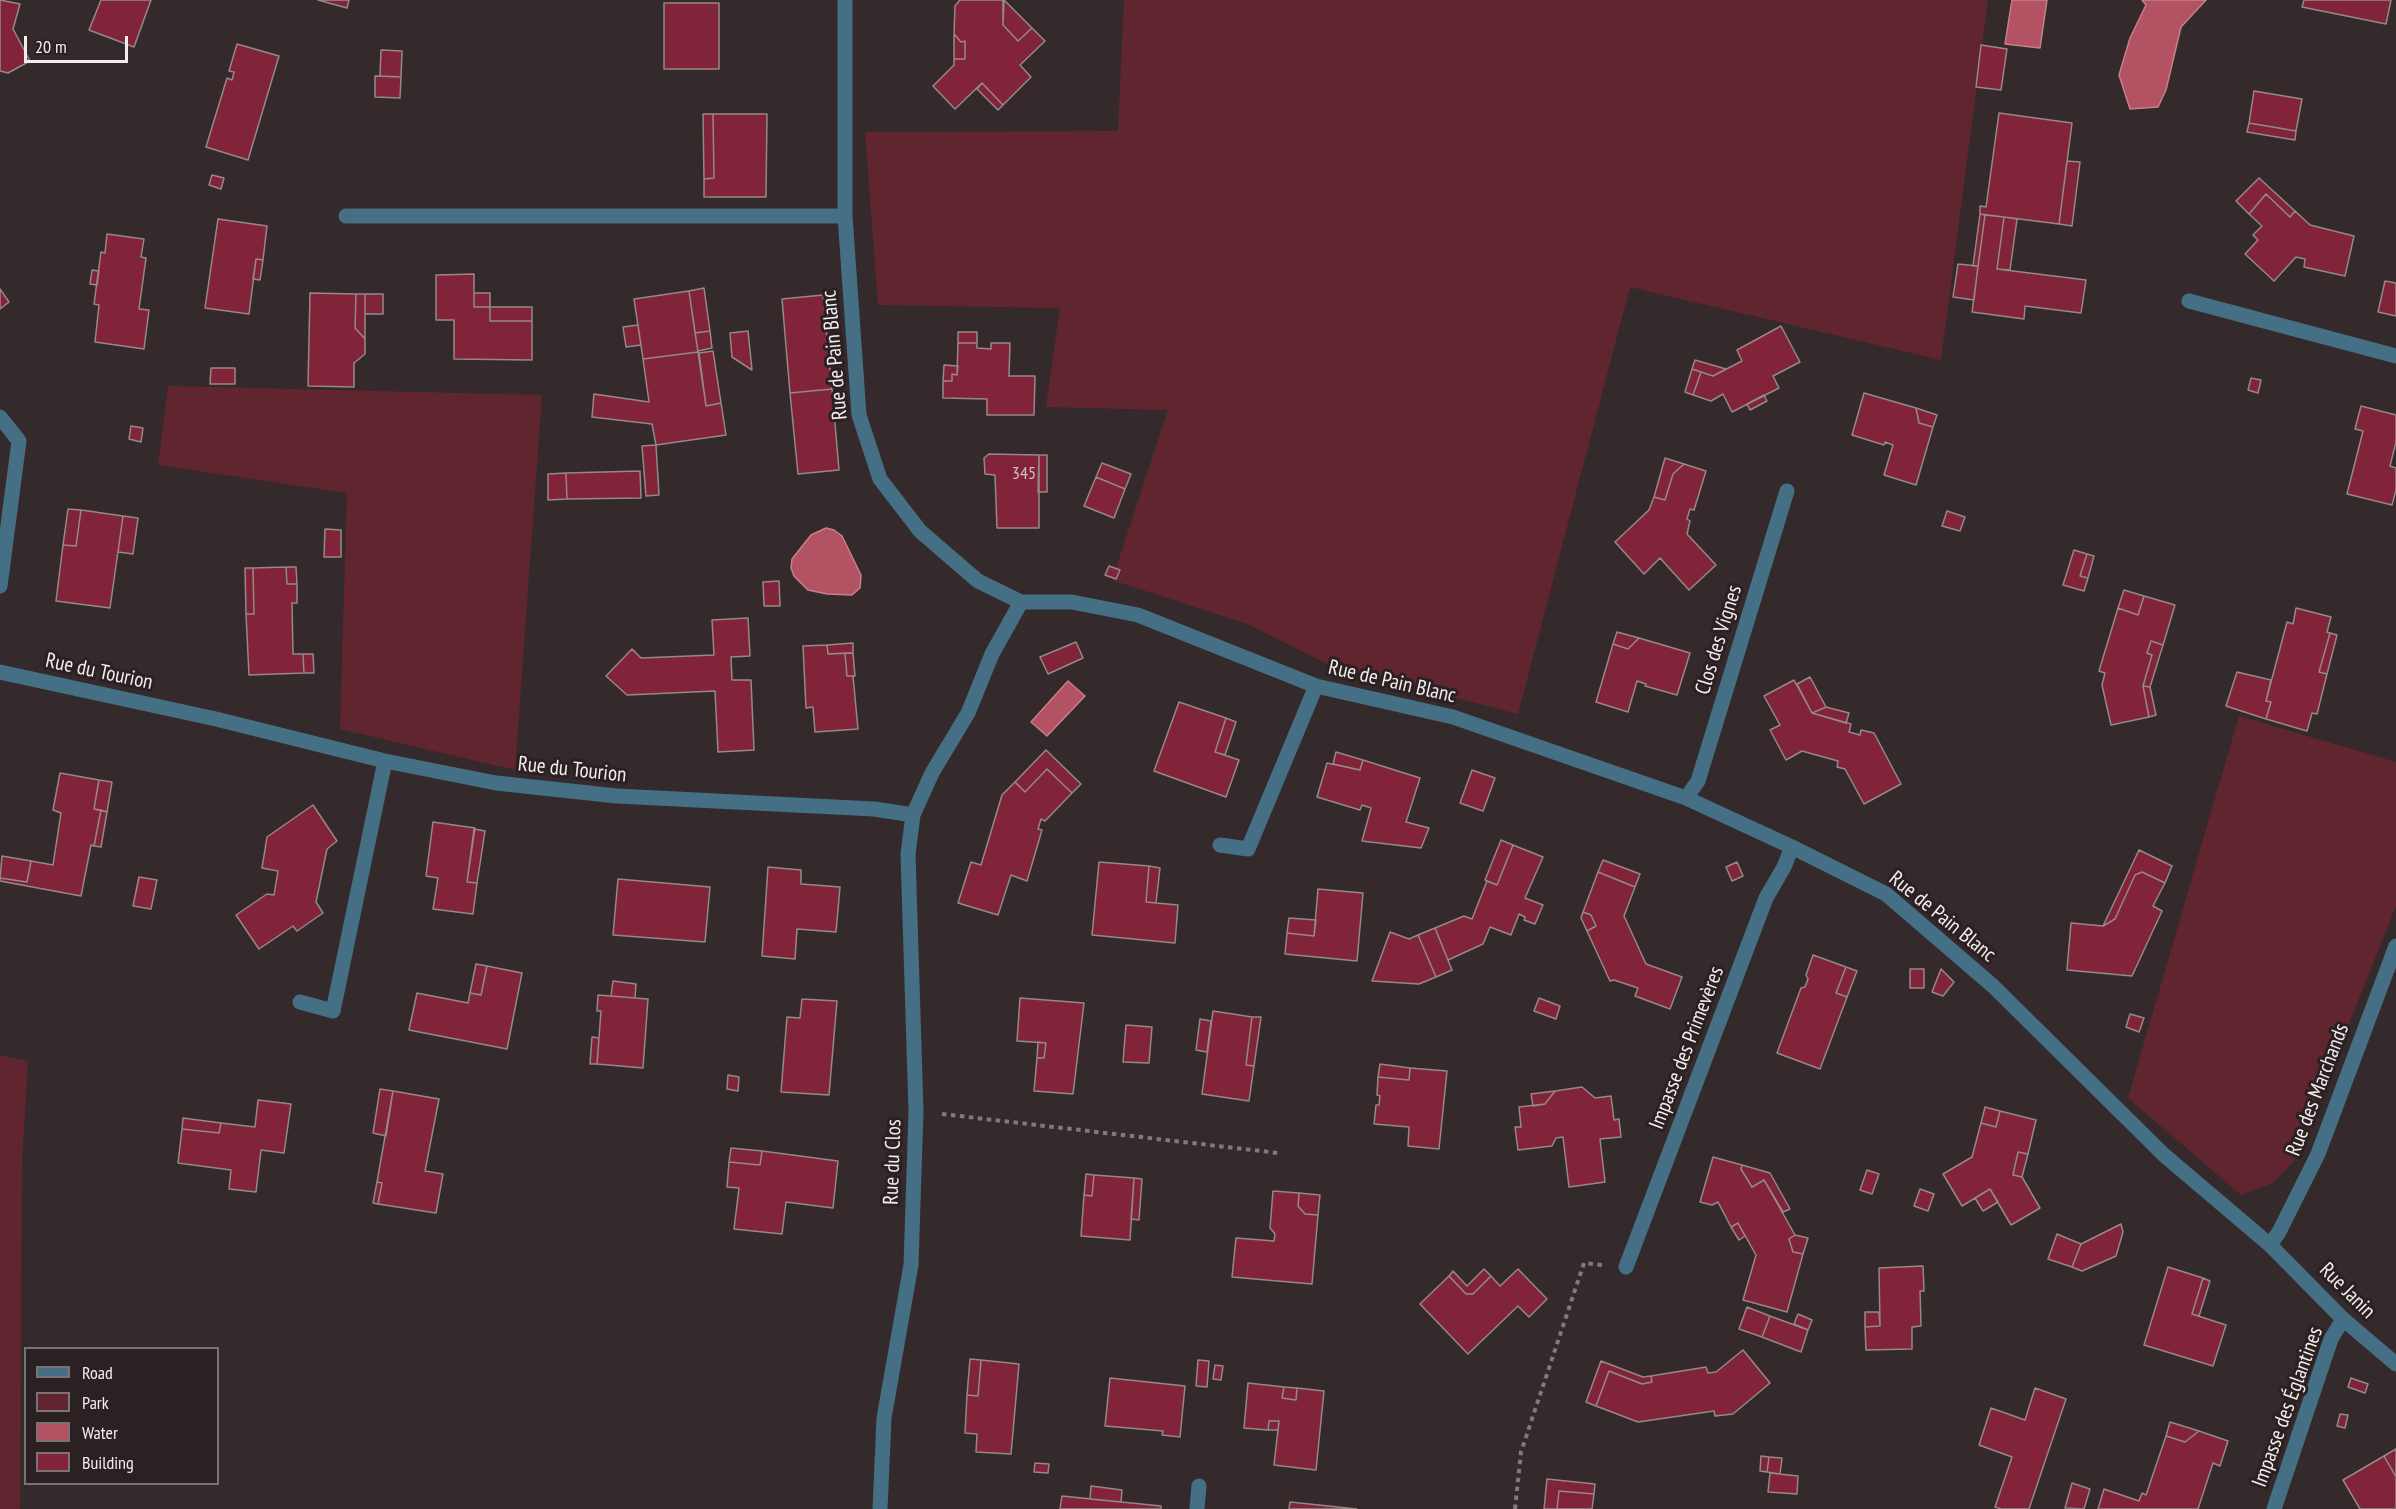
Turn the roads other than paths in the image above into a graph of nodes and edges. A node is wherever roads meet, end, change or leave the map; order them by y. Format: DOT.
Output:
graph roads {
  1 [pos="845,0"];
  2 [pos="346,216"];
  3 [pos="845,216"];
  4 [pos="2189,301"];
  5 [pos="2396,356"];
  6 [pos="0,417"];
  7 [pos="1786,491"];
  8 [pos="0,586"];
  9 [pos="1021,602"];
  10 [pos="0,672"];
  11 [pos="1316,686"];
  12 [pos="385,761"];
  13 [pos="1686,798"];
  14 [pos="912,815"];
  15 [pos="1220,845"];
  16 [pos="1792,847"];
  17 [pos="2396,946"];
  18 [pos="300,1002"];
  19 [pos="2270,1245"];
  20 [pos="1626,1268"];
  21 [pos="2343,1319"];
  22 [pos="2396,1364"];
  23 [pos="1199,1485"];
  24 [pos="880,1509"];
  25 [pos="1197,1509"];
  26 [pos="2274,1509"];
  1 -- 3 [label="street, Rue de Pain Blanc"];
  2 -- 3 [label="street"];
  3 -- 9 [label="street, Rue de Pain Blanc"];
  4 -- 5 [label="street"];
  6 -- 8 [label="street"];
  7 -- 13 [label="street, Clos des Vignes"];
  9 -- 11 [label="street, Rue de Pain Blanc"];
  9 -- 14 [label="street"];
  10 -- 12 [label="street, Rue du Tourion"];
  11 -- 13 [label="street, Rue de Pain Blanc"];
  11 -- 15 [label="street"];
  12 -- 14 [label="street, Rue du Tourion"];
  12 -- 18 [label="street"];
  13 -- 16 [label="street, Rue de Pain Blanc"];
  14 -- 24 [label="street, Rue du Clos"];
  16 -- 19 [label="street, Rue de Pain Blanc"];
  16 -- 20 [label="street, Impasse des Primevères"];
  17 -- 19 [label="street, Rue des Marchands"];
  19 -- 21 [label="street, Rue Janin"];
  21 -- 22 [label="street, Rue Janin"];
  21 -- 26 [label="street, Impasse des Églantines"];
  23 -- 25 [label="street"];
}
